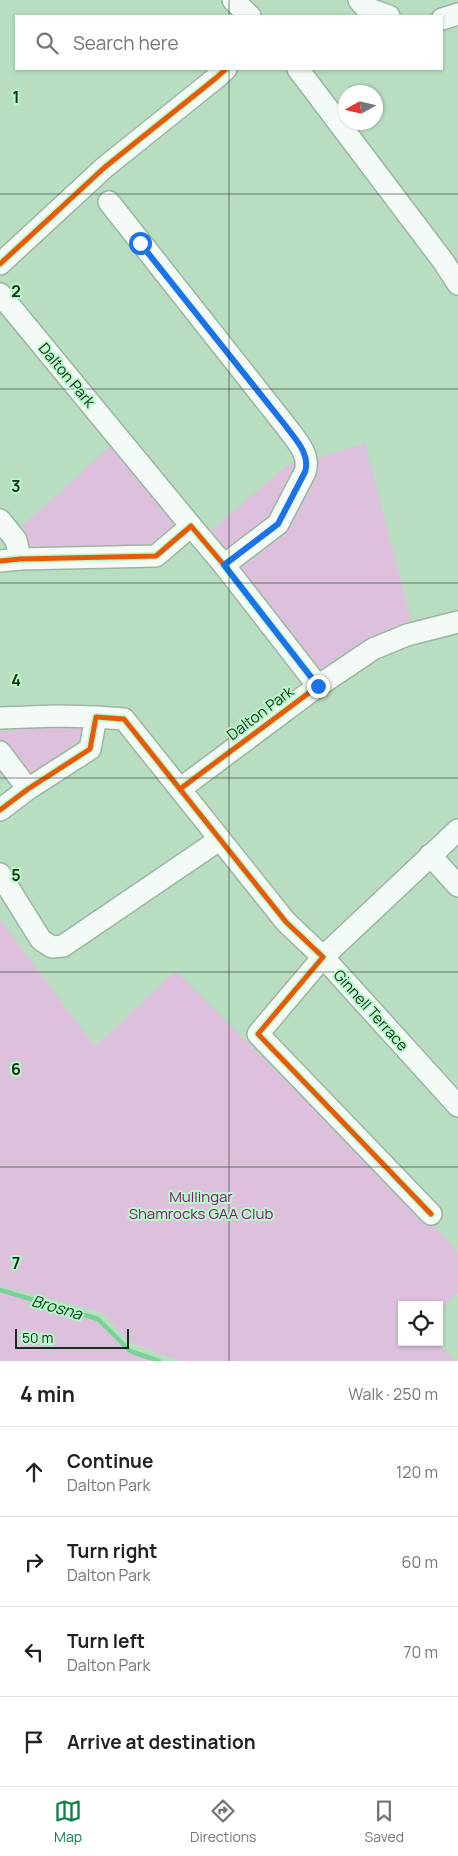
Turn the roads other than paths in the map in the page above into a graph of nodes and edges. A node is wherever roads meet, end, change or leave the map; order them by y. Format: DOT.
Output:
graph roads {
  1 [pos="233,0"];
  2 [pos="359,0"];
  3 [pos="458,14"];
  4 [pos="249,15"];
  5 [pos="386,15"];
  6 [pos="443,19"];
  7 [pos="225,70"];
  8 [pos="299,70"];
  9 [pos="109,202"];
  10 [pos="0,264"];
  11 [pos="458,284"];
  12 [pos="0,294"];
  13 [pos="0,520"];
  14 [pos="191,526"];
  15 [pos="10,560"];
  16 [pos="224,565"];
  17 [pos="458,622"];
  18 [pos="318,686"];
  19 [pos="96,717"];
  20 [pos="0,718"];
  21 [pos="0,752"];
  22 [pos="28,789"];
  23 [pos="180,789"];
  24 [pos="0,810"];
  25 [pos="458,830"];
  26 [pos="219,840"];
  27 [pos="430,855"];
  28 [pos="0,874"];
  29 [pos="458,886"];
  30 [pos="323,957"];
  31 [pos="458,1106"];
  32 [pos="431,1214"];
  1 -- 4 [label="street"];
  2 -- 5 [label="street"];
  3 -- 6 [label="street"];
  7 -- 10 [label="street"];
  8 -- 11 [label="street"];
  9 -- 16 [label="street"];
  12 -- 14 [label="street, Dalton Park"];
  13 -- 15 [label="street"];
  14 -- 15 [label="street"];
  14 -- 16 [label="street, Dalton Park"];
  16 -- 18 [label="street, Dalton Park"];
  17 -- 18 [label="street, Dalton Park"];
  18 -- 23 [label="street, Dalton Park"];
  19 -- 20 [label="street"];
  19 -- 22 [label="street"];
  19 -- 23 [label="street"];
  21 -- 22 [label="street"];
  22 -- 24 [label="street"];
  23 -- 26 [label="street"];
  25 -- 27 [label="street, Ginnell Terrace"];
  26 -- 28 [label="street"];
  26 -- 30 [label="street"];
  27 -- 29 [label="street"];
  27 -- 30 [label="street, Ginnell Terrace"];
  30 -- 31 [label="street, Ginnell Terrace"];
  30 -- 32 [label="street"];
}
